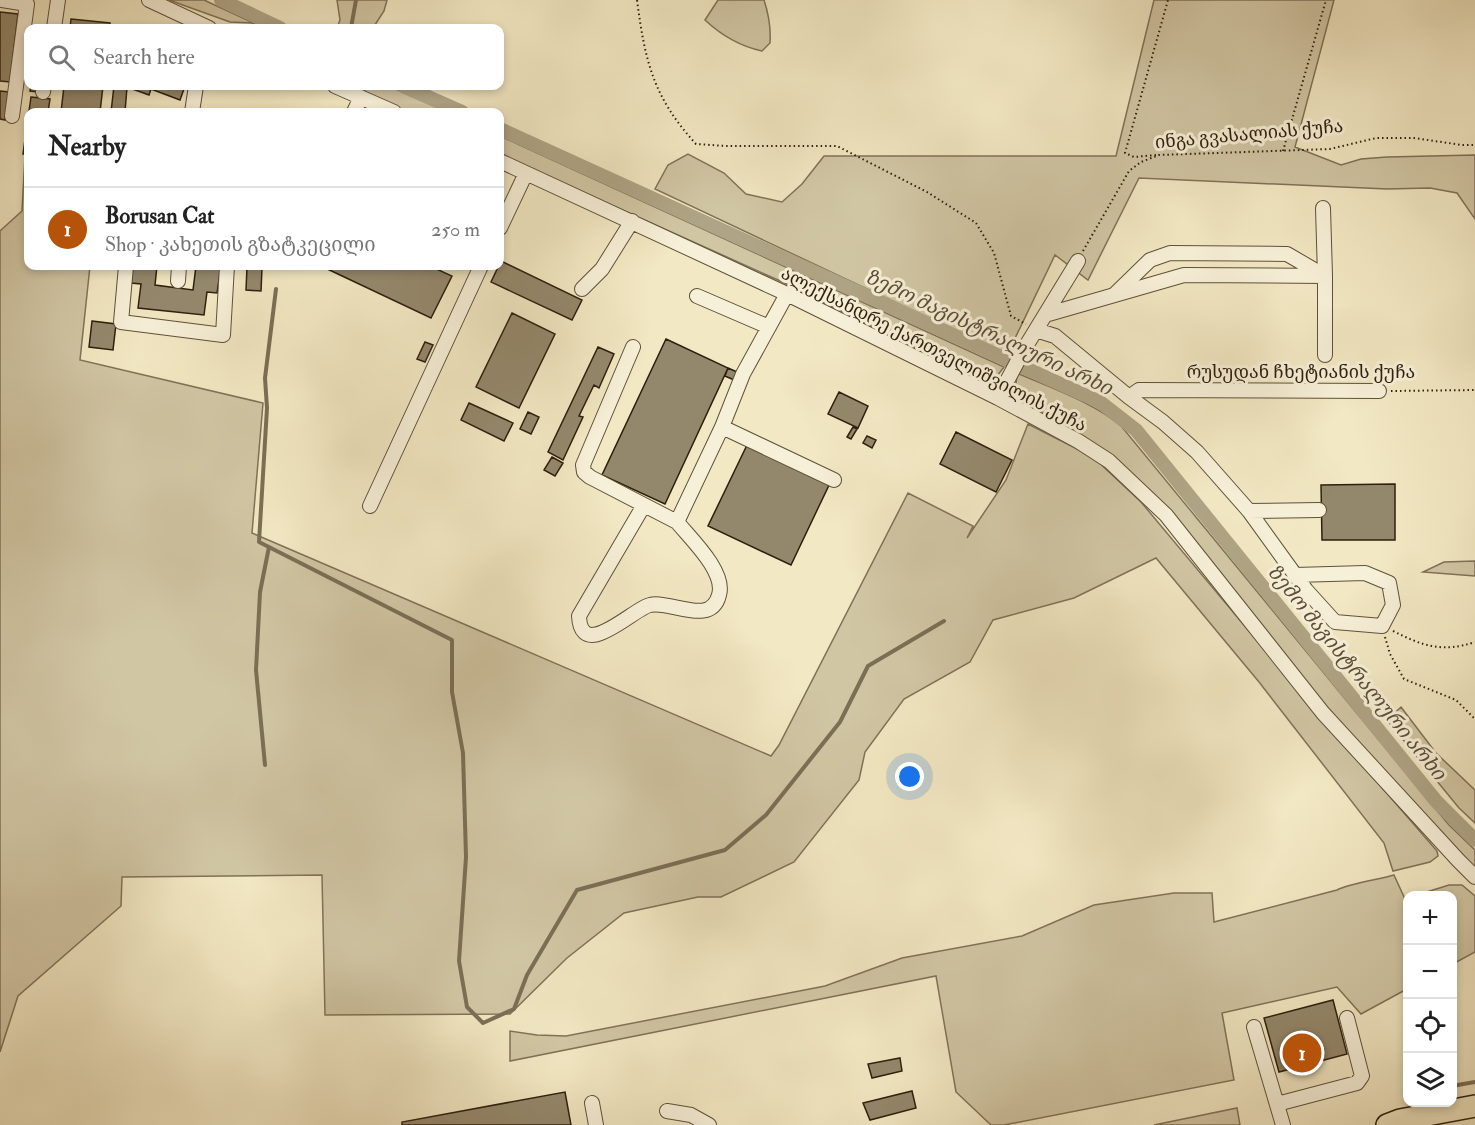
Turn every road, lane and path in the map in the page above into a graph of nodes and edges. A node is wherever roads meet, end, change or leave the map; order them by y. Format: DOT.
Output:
graph roads {
  1 [pos="2,0"];
  2 [pos="58,0"];
  3 [pos="149,0"];
  4 [pos="637,0"];
  5 [pos="1168,0"];
  6 [pos="1326,0"];
  7 [pos="24,24"];
  8 [pos="55,24"];
  9 [pos="200,24"];
  10 [pos="24,26"];
  11 [pos="195,90"];
  12 [pos="344,90"];
  13 [pos="361,97"];
  14 [pos="193,108"];
  15 [pos="356,108"];
  16 [pos="384,108"];
  17 [pos="12,116"];
  18 [pos="1475,145"];
  19 [pos="1283,151"];
  20 [pos="1158,155"];
  21 [pos="504,163"];
  22 [pos="526,173"];
  23 [pos="1323,208"];
  24 [pos="504,220"];
  25 [pos="632,221"];
  26 [pos="1078,261"];
  27 [pos="126,270"];
  28 [pos="179,270"];
  29 [pos="227,270"];
  30 [pos="479,270"];
  31 [pos="1325,276"];
  32 [pos="178,281"];
  33 [pos="582,289"];
  34 [pos="787,294"];
  35 [pos="1114,295"];
  36 [pos="698,296"];
  37 [pos="1045,315"];
  38 [pos="768,327"];
  39 [pos="1036,330"];
  40 [pos="633,347"];
  41 [pos="1325,356"];
  42 [pos="1475,390"];
  43 [pos="1379,391"];
  44 [pos="1129,397"];
  45 [pos="998,398"];
  46 [pos="722,426"];
  47 [pos="834,480"];
  48 [pos="644,505"];
  49 [pos="370,506"];
  50 [pos="1319,510"];
  51 [pos="1249,511"];
  52 [pos="677,522"];
  53 [pos="1294,575"];
  54 [pos="1382,626"];
  55 [pos="1475,642"];
  56 [pos="1475,719"];
  57 [pos="1475,877"];
  58 [pos="1347,1018"];
  59 [pos="1254,1027"];
  60 [pos="592,1103"];
  61 [pos="1277,1104"];
  62 [pos="1475,1106"];
  63 [pos="667,1111"];
  64 [pos="1394,1123"];
  65 [pos="596,1125"];
  66 [pos="709,1125"];
  67 [pos="1283,1125"];
  68 [pos="1379,1125"];
  1 -- 7 [label="street"];
  2 -- 8 [label="street"];
  3 -- 9 [label="street"];
  4 -- 39 [label="path"];
  5 -- 20 [label="path"];
  6 -- 19 [label="path"];
  10 -- 17 [label="street"];
  11 -- 14 [label="street"];
  12 -- 13 [label="street"];
  13 -- 15 [label="street"];
  13 -- 16 [label="street"];
  18 -- 19 [label="path, ინგა გვასალიას ქუჩა"];
  19 -- 20 [label="path, ინგა გვასალიას ქუჩა"];
  20 -- 26 [label="path, ინგა გვასალიას ქუჩა"];
  21 -- 22 [label="street, ალექსანდრე ქართველიშვილის ქუჩა"];
  22 -- 24 [label="street"];
  22 -- 25 [label="street, ალექსანდრე ქართველიშვილის ქუჩა"];
  23 -- 31 [label="street"];
  25 -- 33 [label="street"];
  25 -- 34 [label="street, ალექსანდრე ქართველიშვილის ქუჩა"];
  26 -- 37 [label="street"];
  27 -- 29 [label="street"];
  28 -- 32 [label="street"];
  30 -- 49 [label="street"];
  31 -- 35 [label="street"];
  31 -- 35 [label="street"];
  31 -- 41 [label="street"];
  34 -- 38 [label="street"];
  34 -- 45 [label="street, ალექსანდრე ქართველიშვილის ქუჩა"];
  35 -- 37 [label="street"];
  36 -- 38 [label="street"];
  37 -- 39 [label="street"];
  38 -- 46 [label="street"];
  39 -- 44 [label="street"];
  39 -- 45 [label="street"];
  40 -- 48 [label="street"];
  42 -- 43 [label="path, რუსუდან ჩხეტიანის ქუჩა"];
  43 -- 44 [label="street, რუსუდან ჩხეტიანის ქუჩა"];
  44 -- 51 [label="street"];
  45 -- 57 [label="street, ალექსანდრე ქართველიშვილის ქუჩა"];
  46 -- 47 [label="street"];
  46 -- 52 [label="street"];
  48 -- 52 [label="street"];
  48 -- 52 [label="street"];
  50 -- 51 [label="street"];
  51 -- 53 [label="street"];
  53 -- 54 [label="street"];
  53 -- 54 [label="street"];
  54 -- 55 [label="path"];
  54 -- 56 [label="path"];
  58 -- 61 [label="street"];
  59 -- 61 [label="street"];
  60 -- 65 [label="street"];
  61 -- 67 [label="street"];
  62 -- 64 [label="highway"];
  63 -- 66 [label="street"];
  64 -- 68 [label="street"];
}
